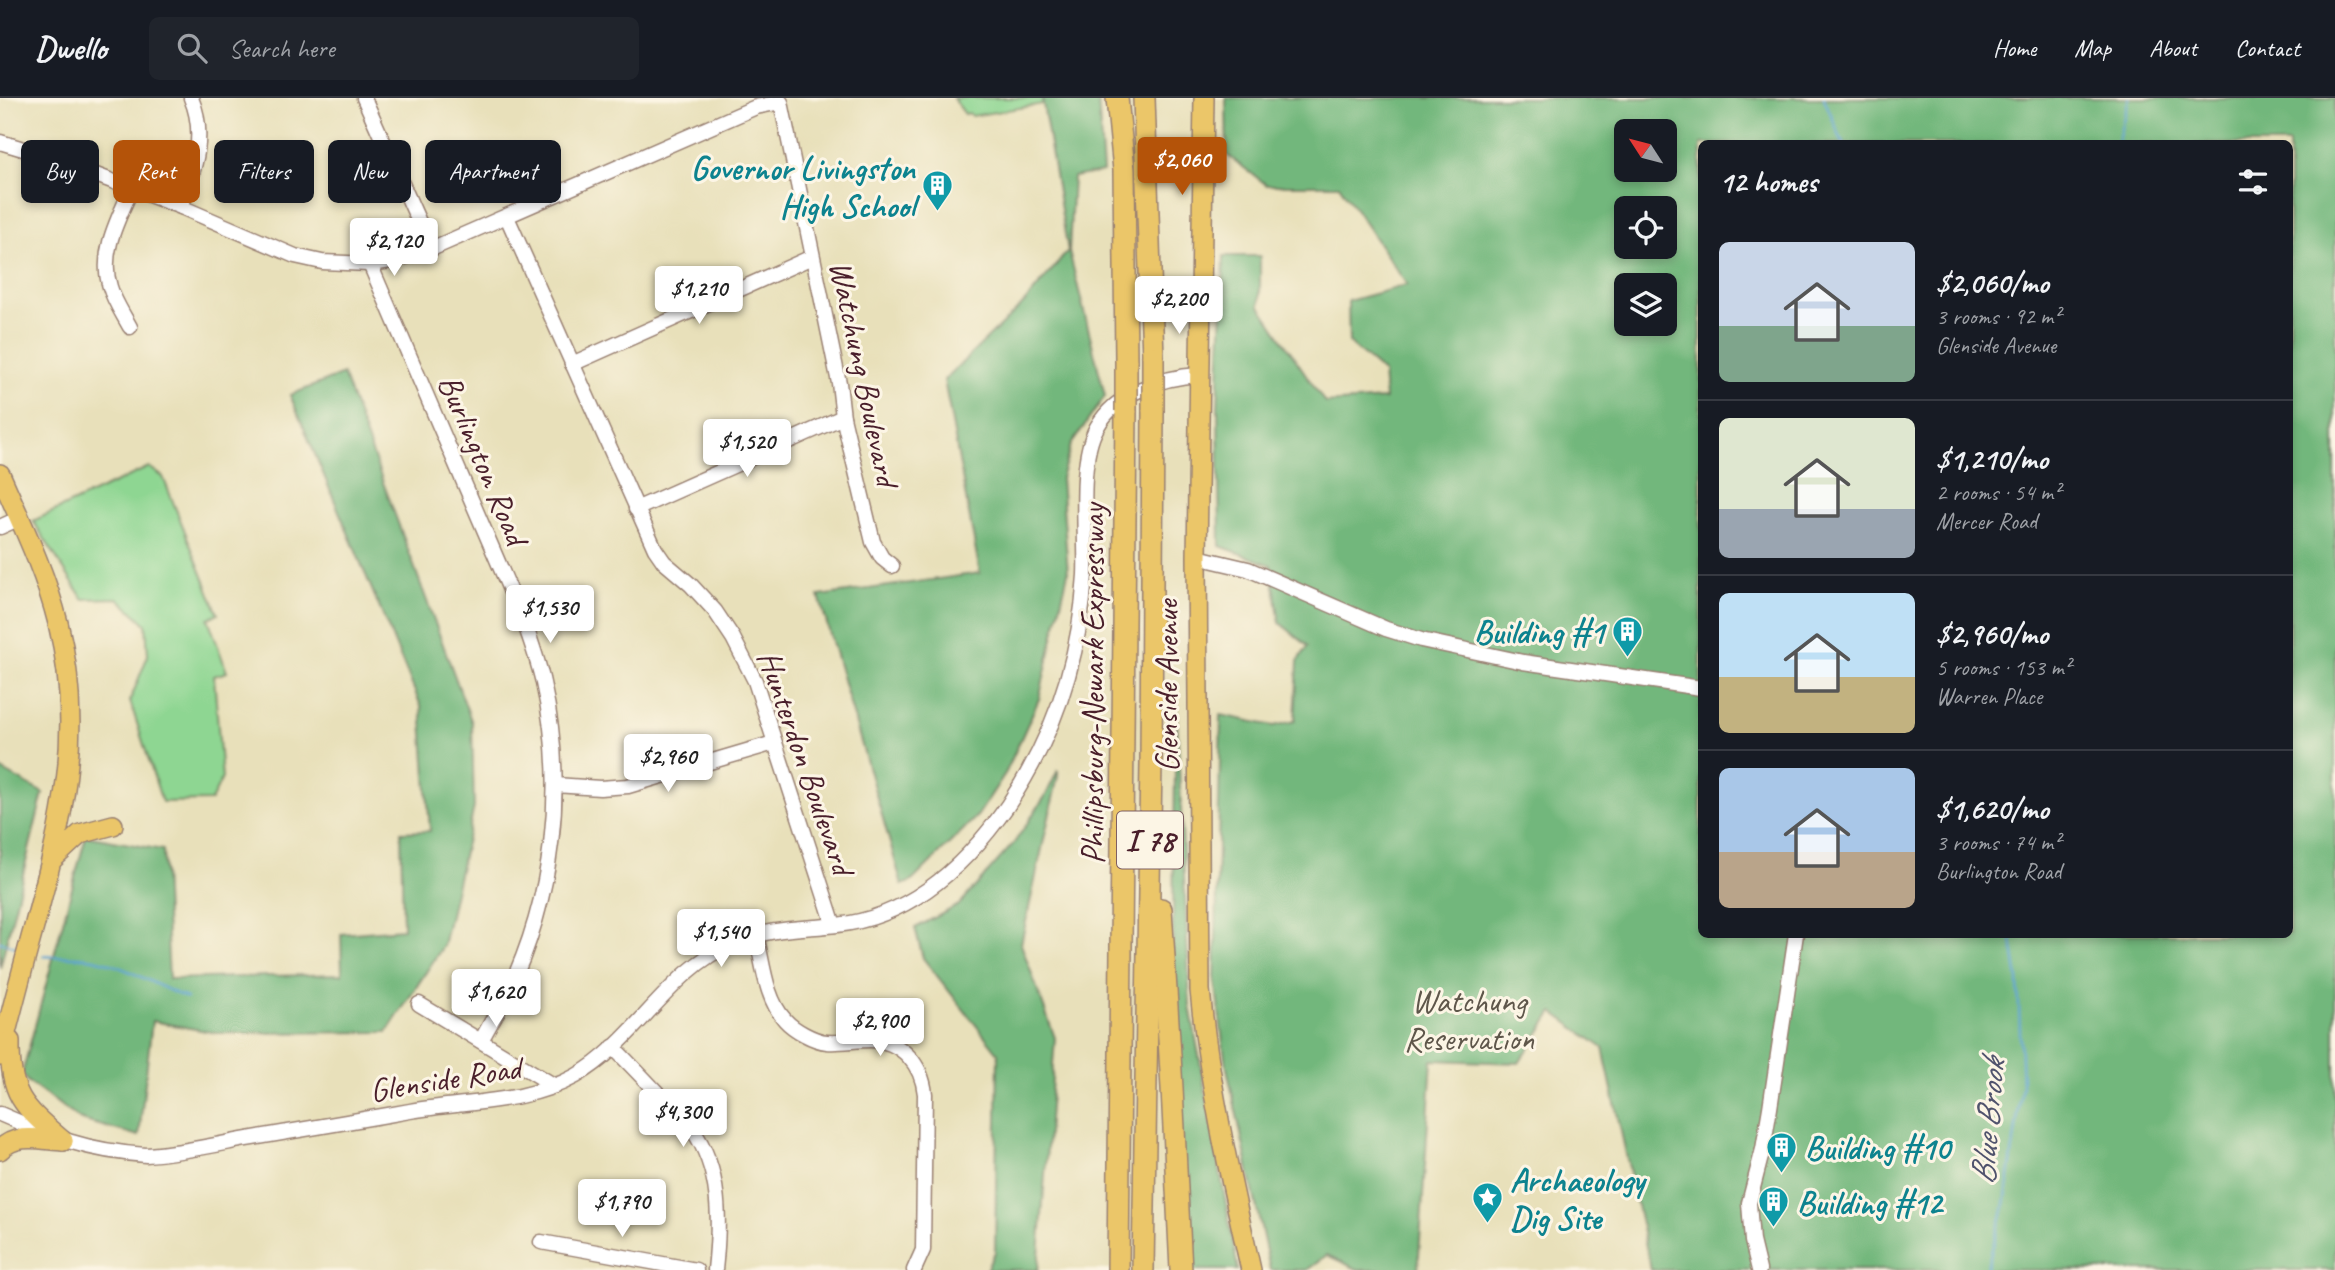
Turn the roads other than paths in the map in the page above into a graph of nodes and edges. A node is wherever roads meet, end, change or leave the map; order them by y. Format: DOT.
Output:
graph roads {
  1 [pos="191,98"];
  2 [pos="364,98"];
  3 [pos="1117,98"];
  4 [pos="1144,98"];
  5 [pos="1204,98"];
  6 [pos="0,142"];
  7 [pos="113,183"];
  8 [pos="125,203"];
  9 [pos="169,203"];
  10 [pos="181,207"];
  11 [pos="507,217"];
  12 [pos="431,249"];
  13 [pos="812,257"];
  14 [pos="370,264"];
  15 [pos="130,327"];
  16 [pos="572,363"];
  17 [pos="1199,375"];
  18 [pos="843,417"];
  19 [pos="0,474"];
  20 [pos="636,509"];
  21 [pos="20,519"];
  22 [pos="0,527"];
  23 [pos="1197,557"];
  24 [pos="892,566"];
  25 [pos="1698,688"];
  26 [pos="774,743"];
  27 [pos="1151,762"];
  28 [pos="555,785"];
  29 [pos="113,825"];
  30 [pos="52,859"];
  31 [pos="834,925"];
  32 [pos="756,934"];
  33 [pos="1795,938"];
  34 [pos="419,1004"];
  35 [pos="5,1028"];
  36 [pos="481,1041"];
  37 [pos="613,1047"];
  38 [pos="0,1056"];
  39 [pos="555,1086"];
  40 [pos="0,1114"];
  41 [pos="63,1142"];
  42 [pos="0,1150"];
  43 [pos="541,1242"];
  44 [pos="696,1270"];
  45 [pos="715,1270"];
  46 [pos="914,1270"];
  47 [pos="1118,1270"];
  48 [pos="1143,1270"];
  49 [pos="1181,1270"];
  50 [pos="1251,1270"];
  51 [pos="1759,1270"];
  1 -- 10 [label="street"];
  2 -- 12 [label="street"];
  3 -- 47 [label="highway, Phillipsburg-Newark Expressway / I 78, bridge"];
  4 -- 27 [label="highway, Phillipsburg-Newark Expressway / I 78, bridge"];
  5 -- 17 [label="main road, Glenside Avenue"];
  6 -- 7 [label="street"];
  8 -- 15 [label="street"];
  9 -- 10 [label="street"];
  10 -- 14 [label="street"];
  11 -- 12 [label="street"];
  11 -- 13 [label="street, Watchung Boulevard"];
  11 -- 16 [label="street, Hunterdon Boulevard"];
  12 -- 14 [label="street"];
  13 -- 16 [label="street"];
  13 -- 18 [label="street, Watchung Boulevard"];
  14 -- 28 [label="street, Burlington Road"];
  16 -- 20 [label="street, Hunterdon Boulevard"];
  17 -- 23 [label="main road, Glenside Avenue"];
  17 -- 31 [label="street, Glenside Road"];
  18 -- 20 [label="street"];
  18 -- 24 [label="street, Watchung Boulevard"];
  19 -- 21 [label="main road"];
  20 -- 26 [label="street, Hunterdon Boulevard"];
  21 -- 22 [label="street"];
  21 -- 30 [label="main road"];
  23 -- 25 [label="street"];
  23 -- 50 [label="main road, Glenside Avenue"];
  26 -- 28 [label="street"];
  26 -- 31 [label="street, Hunterdon Boulevard"];
  27 -- 48 [label="highway, Phillipsburg-Newark Expressway / I 78"];
  27 -- 49 [label="highway"];
  28 -- 36 [label="street, Burlington Road"];
  29 -- 30 [label="main road"];
  30 -- 35 [label="main road"];
  31 -- 32 [label="street, Glenside Road"];
  32 -- 37 [label="street, Glenside Road"];
  32 -- 46 [label="street"];
  33 -- 51 [label="street"];
  34 -- 36 [label="street"];
  35 -- 38 [label="main road"];
  35 -- 41 [label="main road"];
  36 -- 39 [label="street"];
  37 -- 39 [label="street, Glenside Road"];
  37 -- 45 [label="street"];
  39 -- 41 [label="street, Glenside Road"];
  40 -- 41 [label="street, Glenside Road"];
  41 -- 42 [label="main road"];
  43 -- 44 [label="street"];
}
